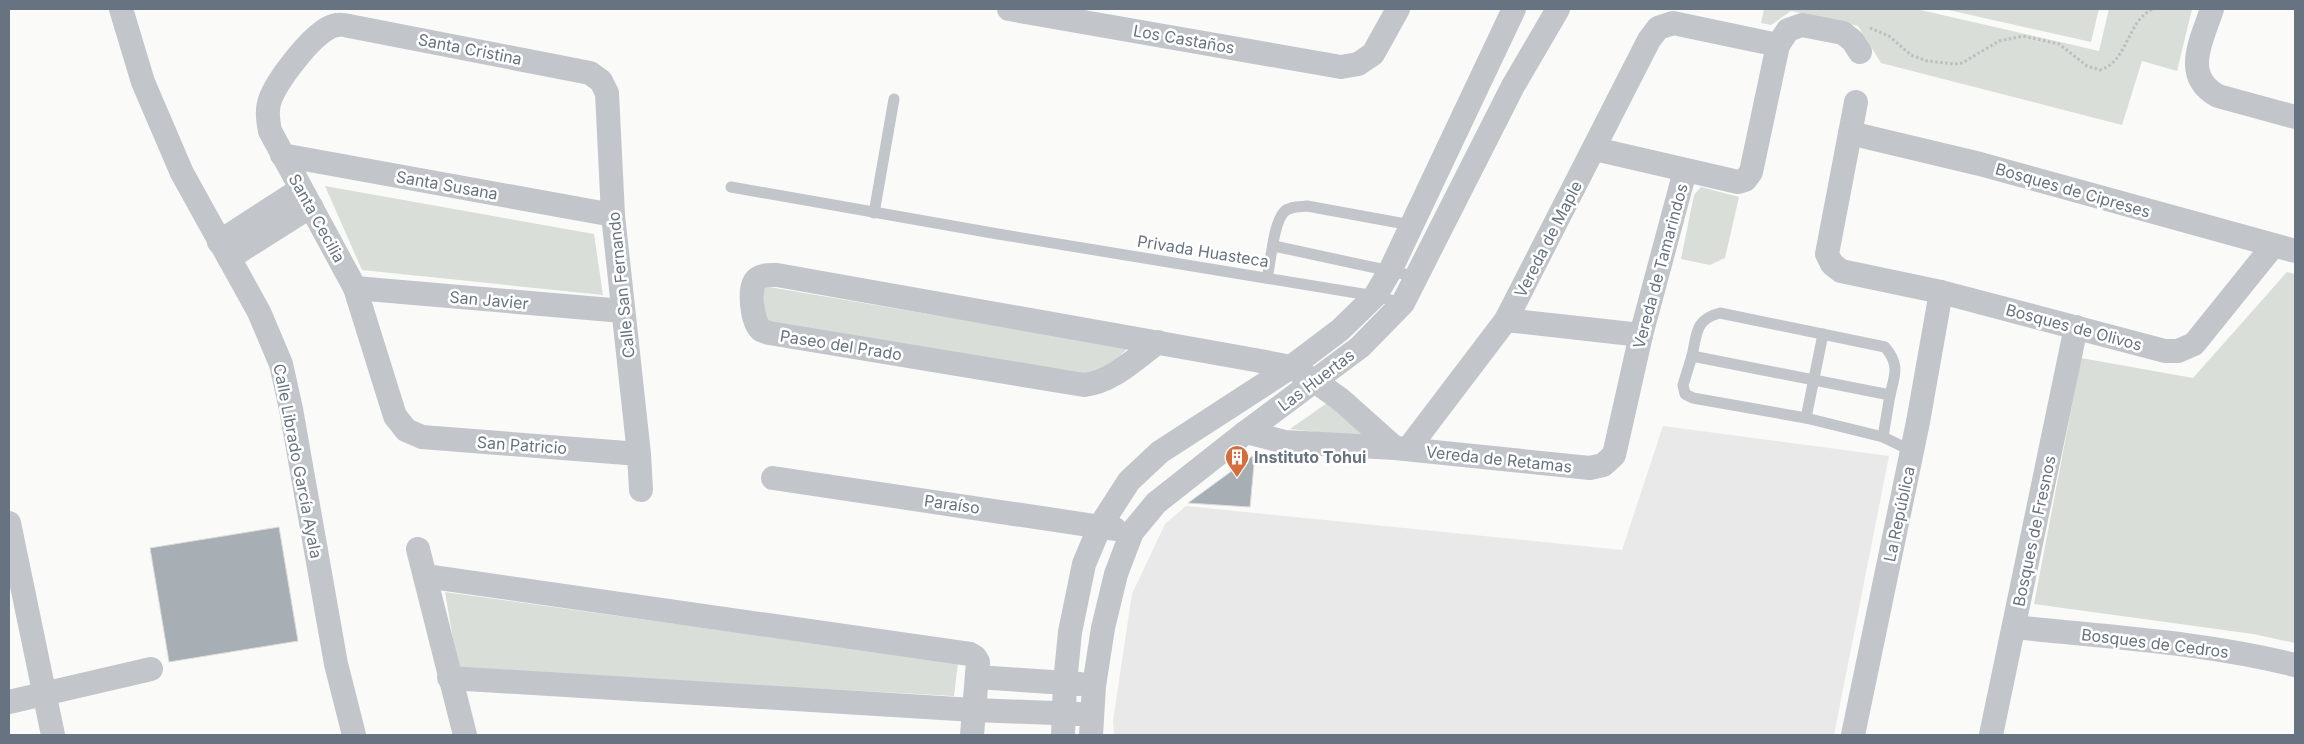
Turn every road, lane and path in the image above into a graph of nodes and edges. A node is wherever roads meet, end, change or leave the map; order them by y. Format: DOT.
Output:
graph roads {
  1 [pos="121,9"];
  2 [pos="1009,9"];
  3 [pos="1398,9"];
  4 [pos="1514,9"];
  5 [pos="1558,9"];
  6 [pos="2150,9"];
  7 [pos="2212,9"];
  8 [pos="1051,12"];
  9 [pos="336,25"];
  10 [pos="1843,33"];
  11 [pos="1778,45"];
  12 [pos="1860,52"];
  13 [pos="601,81"];
  14 [pos="894,99"];
  15 [pos="1856,102"];
  16 [pos="2295,117"];
  17 [pos="1850,133"];
  18 [pos="1595,149"];
  19 [pos="282,154"];
  20 [pos="1685,171"];
  21 [pos="731,187"];
  22 [pos="306,198"];
  23 [pos="874,213"];
  24 [pos="613,215"];
  25 [pos="1411,225"];
  26 [pos="1274,246"];
  27 [pos="2284,248"];
  28 [pos="224,250"];
  29 [pos="1390,271"];
  30 [pos="1418,276"];
  31 [pos="1267,278"];
  32 [pos="354,288"];
  33 [pos="1941,292"];
  34 [pos="1375,296"];
  35 [pos="1403,303"];
  36 [pos="623,312"];
  37 [pos="1506,320"];
  38 [pos="2076,327"];
  39 [pos="1823,334"];
  40 [pos="1641,335"];
  41 [pos="1158,342"];
  42 [pos="1692,356"];
  43 [pos="1291,367"];
  44 [pos="1813,381"];
  45 [pos="1316,382"];
  46 [pos="1890,395"];
  47 [pos="1806,418"];
  48 [pos="406,430"];
  49 [pos="1246,432"];
  50 [pos="1883,437"];
  51 [pos="1401,449"];
  52 [pos="1912,452"];
  53 [pos="639,454"];
  54 [pos="1603,465"];
  55 [pos="773,478"];
  56 [pos="641,490"];
  57 [pos="9,523"];
  58 [pos="1100,526"];
  59 [pos="1132,532"];
  60 [pos="418,549"];
  61 [pos="425,576"];
  62 [pos="2014,627"];
  63 [pos="2295,665"];
  64 [pos="151,669"];
  65 [pos="977,677"];
  66 [pos="449,678"];
  67 [pos="1065,683"];
  68 [pos="1094,686"];
  69 [pos="44,693"];
  70 [pos="9,702"];
  71 [pos="974,710"];
  72 [pos="1063,724"];
  73 [pos="1092,725"];
  74 [pos="53,735"];
  75 [pos="354,735"];
  76 [pos="465,735"];
  77 [pos="972,735"];
  78 [pos="1856,735"];
  79 [pos="1991,735"];
  1 -- 28 [label="street, Calle Librado García Ayala"];
  2 -- 8 [label="street, Los Castaños"];
  3 -- 8 [label="street, Los Castaños"];
  4 -- 25 [label="street, Las Huertas"];
  5 -- 30 [label="street, Las Huertas"];
  6 -- 10 [label="path"];
  7 -- 16 [label="street"];
  9 -- 13 [label="street, Santa Cristina"];
  9 -- 19 [label="street, Santa Cecilia"];
  10 -- 11 [label="street"];
  10 -- 12 [label="street"];
  11 -- 18 [label="street, Vereda de Maple"];
  11 -- 20 [label="street, Vereda de Tamarindos"];
  13 -- 24 [label="street, Calle San Fernando"];
  14 -- 23 [label="lane"];
  15 -- 17 [label="street"];
  17 -- 27 [label="street, Bosques de Cipreses"];
  17 -- 33 [label="street, Bosques de Olivos"];
  18 -- 20 [label="street"];
  18 -- 37 [label="street, Vereda de Maple"];
  19 -- 22 [label="street, Santa Cecilia"];
  19 -- 24 [label="street, Santa Susana"];
  20 -- 40 [label="street, Vereda de Tamarindos"];
  21 -- 23 [label="lane, Privada Huasteca"];
  22 -- 28 [label="street"];
  22 -- 32 [label="street, Santa Cecilia"];
  23 -- 31 [label="lane, Privada Huasteca"];
  24 -- 36 [label="street, Calle San Fernando"];
  25 -- 26 [label="lane"];
  25 -- 29 [label="street, Las Huertas"];
  26 -- 29 [label="lane"];
  26 -- 31 [label="lane"];
  27 -- 38 [label="street, Bosques de Olivos"];
  28 -- 75 [label="street, Calle Librado García Ayala"];
  29 -- 30 [label="lane"];
  29 -- 34 [label="street, Las Huertas"];
  30 -- 35 [label="street, Las Huertas"];
  31 -- 34 [label="lane, Privada Huasteca"];
  32 -- 36 [label="street, San Javier"];
  32 -- 48 [label="street, Santa Cecilia"];
  33 -- 38 [label="street, Bosques de Olivos"];
  33 -- 52 [label="street, La República"];
  34 -- 35 [label="lane, Privada Huasteca"];
  34 -- 43 [label="street, Las Huertas"];
  35 -- 45 [label="street, Las Huertas"];
  36 -- 53 [label="street, Calle San Fernando"];
  37 -- 40 [label="street"];
  37 -- 51 [label="street, Vereda de Maple"];
  38 -- 62 [label="street, Bosques de Fresnos"];
  39 -- 42 [label="lane"];
  39 -- 44 [label="lane"];
  39 -- 46 [label="lane"];
  40 -- 54 [label="street, Vereda de Tamarindos"];
  41 -- 41 [label="street, Paseo del Prado"];
  41 -- 43 [label="street, Paseo del Prado"];
  42 -- 44 [label="lane"];
  42 -- 47 [label="lane"];
  43 -- 45 [label="street, Paseo del Prado"];
  43 -- 58 [label="street, Las Huertas"];
  44 -- 46 [label="lane"];
  44 -- 47 [label="lane"];
  45 -- 49 [label="street, Las Huertas"];
  45 -- 51 [label="street"];
  46 -- 50 [label="lane"];
  47 -- 50 [label="lane"];
  48 -- 53 [label="street, San Patricio"];
  49 -- 51 [label="street, Vereda de Retamas"];
  49 -- 59 [label="street, Las Huertas"];
  50 -- 52 [label="lane"];
  51 -- 54 [label="street, Vereda de Retamas"];
  52 -- 78 [label="street, La República"];
  53 -- 56 [label="street, Calle San Fernando"];
  55 -- 58 [label="street, Paraíso"];
  57 -- 69 [label="street"];
  58 -- 59 [label="street, Paraíso"];
  58 -- 67 [label="street, Las Huertas"];
  59 -- 68 [label="street, Las Huertas"];
  60 -- 61 [label="street"];
  61 -- 65 [label="street"];
  61 -- 66 [label="street"];
  62 -- 63 [label="street, Bosques de Cedros"];
  62 -- 79 [label="street, Bosques de Fresnos"];
  64 -- 69 [label="street"];
  65 -- 67 [label="street"];
  65 -- 71 [label="street"];
  66 -- 71 [label="street"];
  66 -- 76 [label="street"];
  67 -- 68 [label="street"];
  67 -- 72 [label="street, Las Huertas"];
  68 -- 73 [label="street, Las Huertas"];
  69 -- 70 [label="street"];
  69 -- 74 [label="street"];
  71 -- 72 [label="street"];
  71 -- 77 [label="street"];
  72 -- 73 [label="street"];
}
